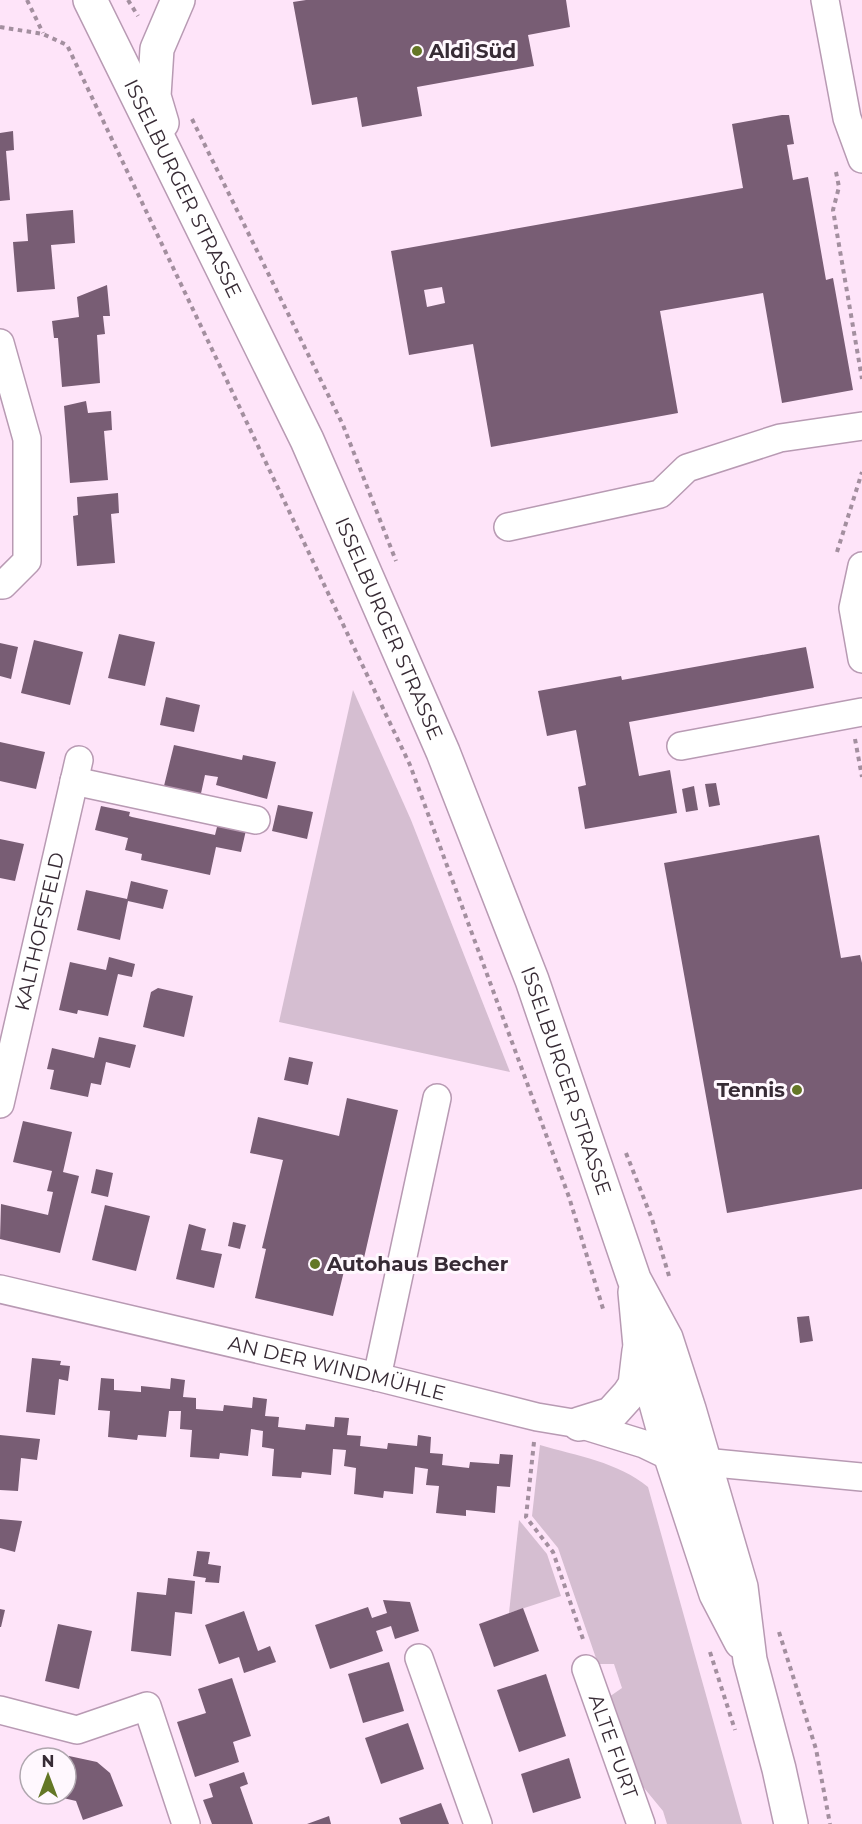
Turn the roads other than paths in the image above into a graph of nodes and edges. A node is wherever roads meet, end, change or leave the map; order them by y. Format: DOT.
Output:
graph roads {
  1 [pos="90,0"];
  2 [pos="178,0"];
  3 [pos="825,0"];
  4 [pos="862,159"];
  5 [pos="175,171"];
  6 [pos="0,343"];
  7 [pos="862,426"];
  8 [pos="508,527"];
  9 [pos="862,566"];
  10 [pos="0,585"];
  11 [pos="862,659"];
  12 [pos="862,712"];
  13 [pos="681,746"];
  14 [pos="256,820"];
  15 [pos="437,1098"];
  16 [pos="0,1104"];
  17 [pos="634,1279"];
  18 [pos="0,1289"];
  19 [pos="639,1346"];
  20 [pos="377,1377"];
  21 [pos="579,1424"];
  22 [pos="671,1456"];
  23 [pos="704,1462"];
  24 [pos="862,1477"];
  25 [pos="419,1658"];
  26 [pos="750,1660"];
  27 [pos="585,1669"];
  28 [pos="0,1710"];
  29 [pos="186,1824"];
  30 [pos="478,1824"];
  31 [pos="641,1824"];
  32 [pos="791,1824"];
  1 -- 5 [label="main road, ISSELBURGER STRASSE"];
  2 -- 5 [label="main road"];
  3 -- 4 [label="street"];
  5 -- 17 [label="main road, ISSELBURGER STRASSE"];
  6 -- 10 [label="street"];
  7 -- 8 [label="street"];
  9 -- 11 [label="street"];
  12 -- 13 [label="street"];
  14 -- 16 [label="street, KALTHOFSFELD"];
  15 -- 20 [label="street"];
  17 -- 19 [label="main road, ISSELBURGER STRASSE"];
  17 -- 23 [label="main road, ISSELBURGER STRASSE"];
  18 -- 20 [label="street, AN DER WINDMÜHLE"];
  19 -- 21 [label="main road"];
  19 -- 22 [label="main road, ISSELBURGER STRASSE"];
  20 -- 21 [label="street, AN DER WINDMÜHLE"];
  21 -- 22 [label="street, AN DER WINDMÜHLE"];
  22 -- 26 [label="main road, ISSELBURGER STRASSE"];
  23 -- 24 [label="street"];
  23 -- 26 [label="main road, ISSELBURGER STRASSE"];
  25 -- 30 [label="street"];
  26 -- 32 [label="main road, ISSELBURGER STRASSE"];
  27 -- 31 [label="street, ALTE FURT"];
  28 -- 29 [label="street"];
}
